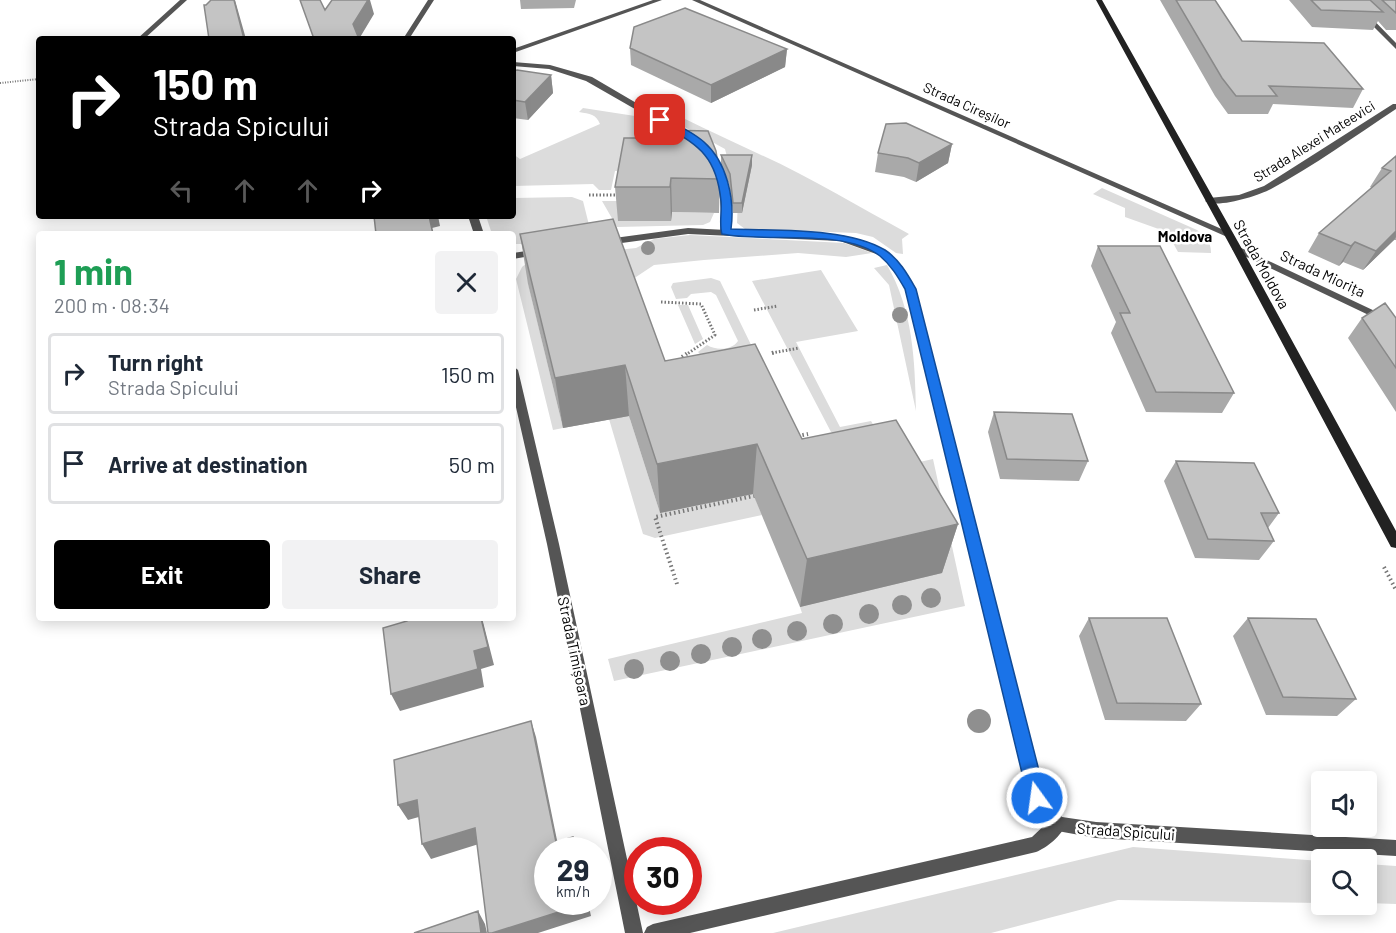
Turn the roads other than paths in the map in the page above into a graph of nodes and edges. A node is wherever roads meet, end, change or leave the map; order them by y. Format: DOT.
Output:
graph roads {
  1 [pos="184,0"];
  2 [pos="431,0"];
  3 [pos="659,0"];
  4 [pos="695,0"];
  5 [pos="1099,0"];
  6 [pos="1350,0"];
  7 [pos="143,36"];
  8 [pos="408,36"];
  9 [pos="1396,47"];
  10 [pos="516,50"];
  11 [pos="516,64"];
  12 [pos="1396,106"];
  13 [pos="1209,201"];
  14 [pos="725,232"];
  15 [pos="1228,234"];
  16 [pos="596,244"];
  17 [pos="1237,249"];
  18 [pos="548,251"];
  19 [pos="516,255"];
  20 [pos="1396,325"];
  21 [pos="516,383"];
  22 [pos="1396,543"];
  23 [pos="1058,824"];
  24 [pos="1396,848"];
  25 [pos="634,933"];
  26 [pos="653,933"];
  1 -- 7 [label="street"];
  2 -- 8 [label="street"];
  3 -- 10 [label="street"];
  4 -- 15 [label="street, Strada Cireșilor"];
  5 -- 13 [label="street, Strada Moldova"];
  6 -- 9 [label="street"];
  11 -- 14 [label="street"];
  12 -- 13 [label="street, Strada Alexei Mateevici"];
  13 -- 15 [label="street, Strada Moldova"];
  14 -- 16 [label="street"];
  14 -- 23 [label="street, Strada Spicului"];
  15 -- 17 [label="street, Strada Moldova"];
  17 -- 20 [label="street, Strada Miorița"];
  17 -- 22 [label="street, Strada Moldova"];
  18 -- 19 [label="street"];
  21 -- 25 [label="street, Strada Timișoara"];
  23 -- 24 [label="street, Strada Spicului"];
  23 -- 26 [label="street"];
}
